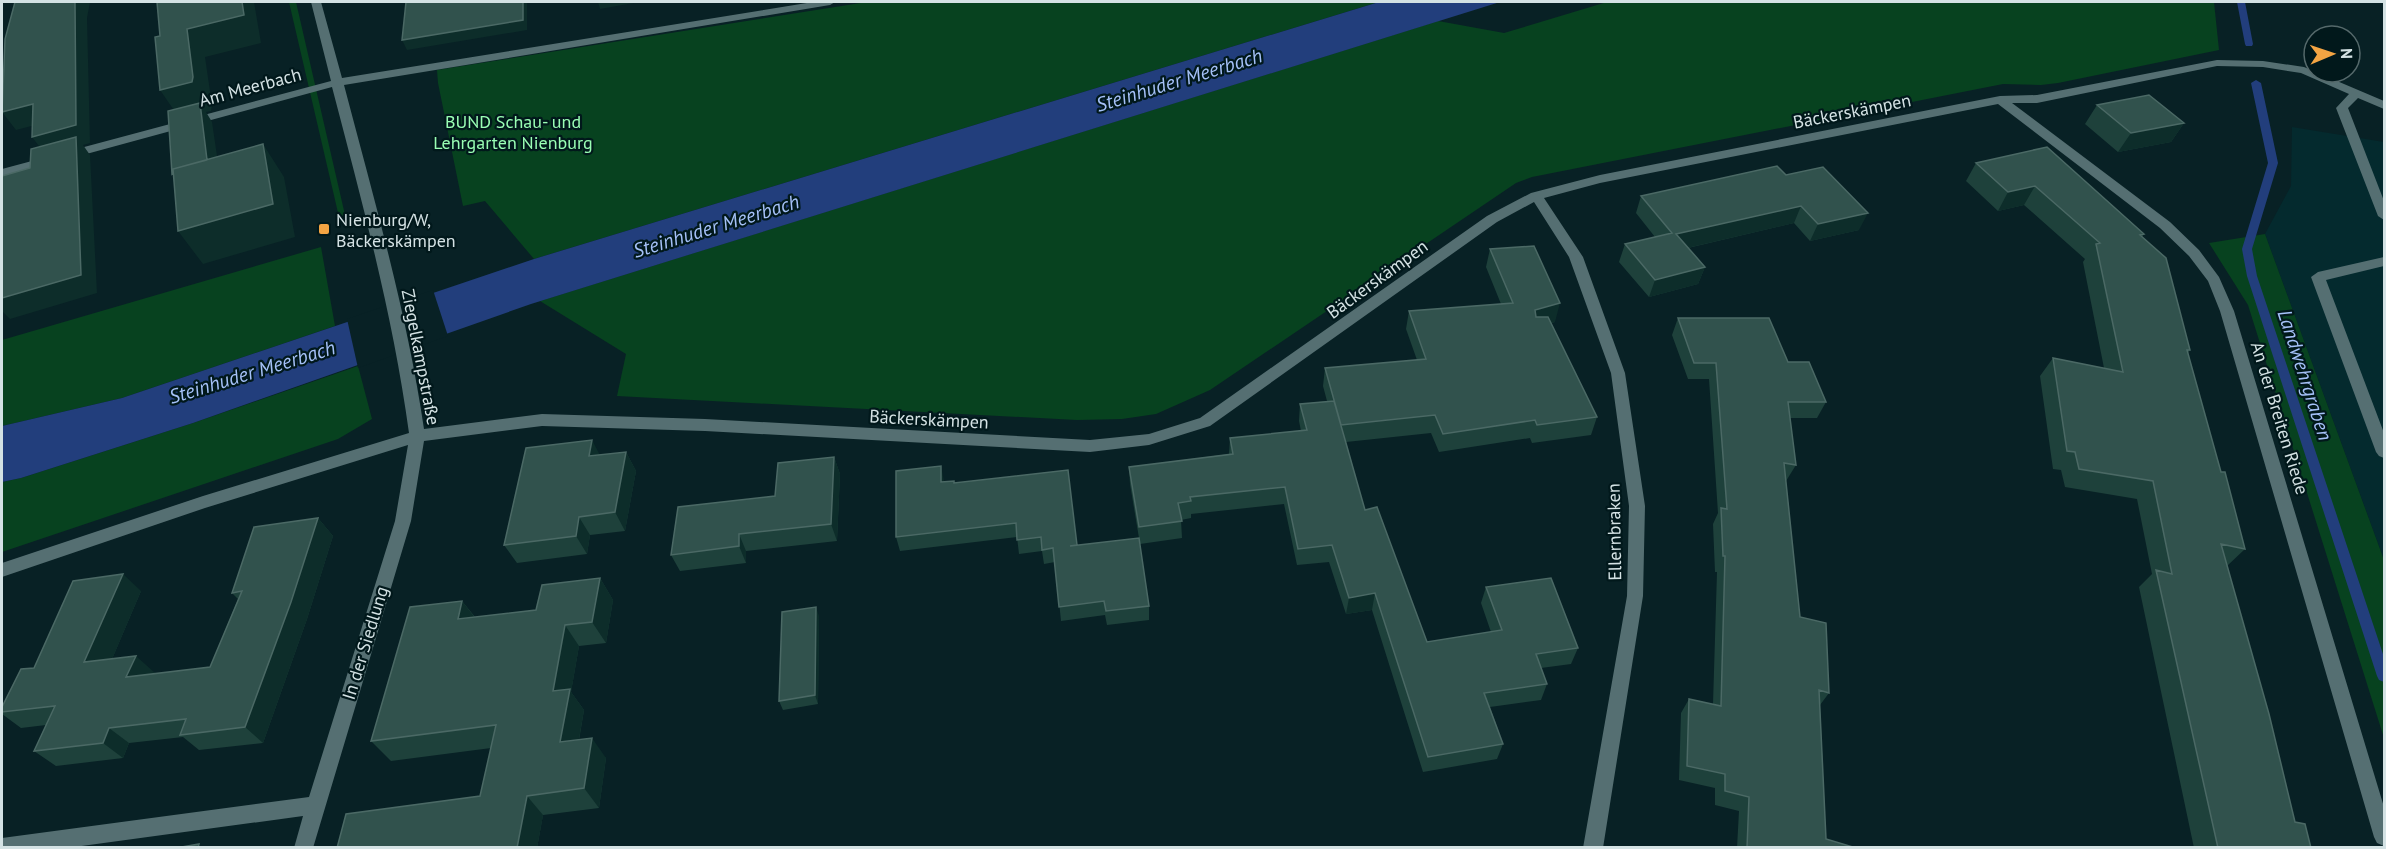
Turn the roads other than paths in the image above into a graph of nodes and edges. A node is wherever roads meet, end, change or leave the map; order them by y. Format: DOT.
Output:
graph roads {
  1 [pos="316,2"];
  2 [pos="830,2"];
  3 [pos="335,83"];
  4 [pos="2357,92"];
  5 [pos="2000,100"];
  6 [pos="2385,105"];
  7 [pos="2,174"];
  8 [pos="1536,196"];
  9 [pos="2385,216"];
  10 [pos="2385,262"];
  11 [pos="417,436"];
  12 [pos="2385,452"];
  13 [pos="2,570"];
  14 [pos="316,805"];
  15 [pos="2385,837"];
  16 [pos="2,848"];
  17 [pos="303,848"];
  18 [pos="1593,848"];
  1 -- 3 [label="street, Ziegelkampstraße"];
  2 -- 3 [label="street, Am Meerbach"];
  3 -- 7 [label="street, Am Meerbach"];
  3 -- 11 [label="street, Ziegelkampstraße"];
  4 -- 5 [label="street, Bäckerskämpen"];
  4 -- 6 [label="street, Bäckerskämpen"];
  4 -- 9 [label="street"];
  5 -- 8 [label="street, Bäckerskämpen"];
  5 -- 15 [label="street, An der Breiten Riede"];
  8 -- 11 [label="street, Bäckerskämpen"];
  8 -- 18 [label="street, Ellernbraken"];
  10 -- 12 [label="street"];
  11 -- 13 [label="street, Ziegelkampstraße"];
  11 -- 14 [label="street, In der Siedlung"];
  14 -- 16 [label="street"];
  14 -- 17 [label="street, In der Siedlung"];
}
